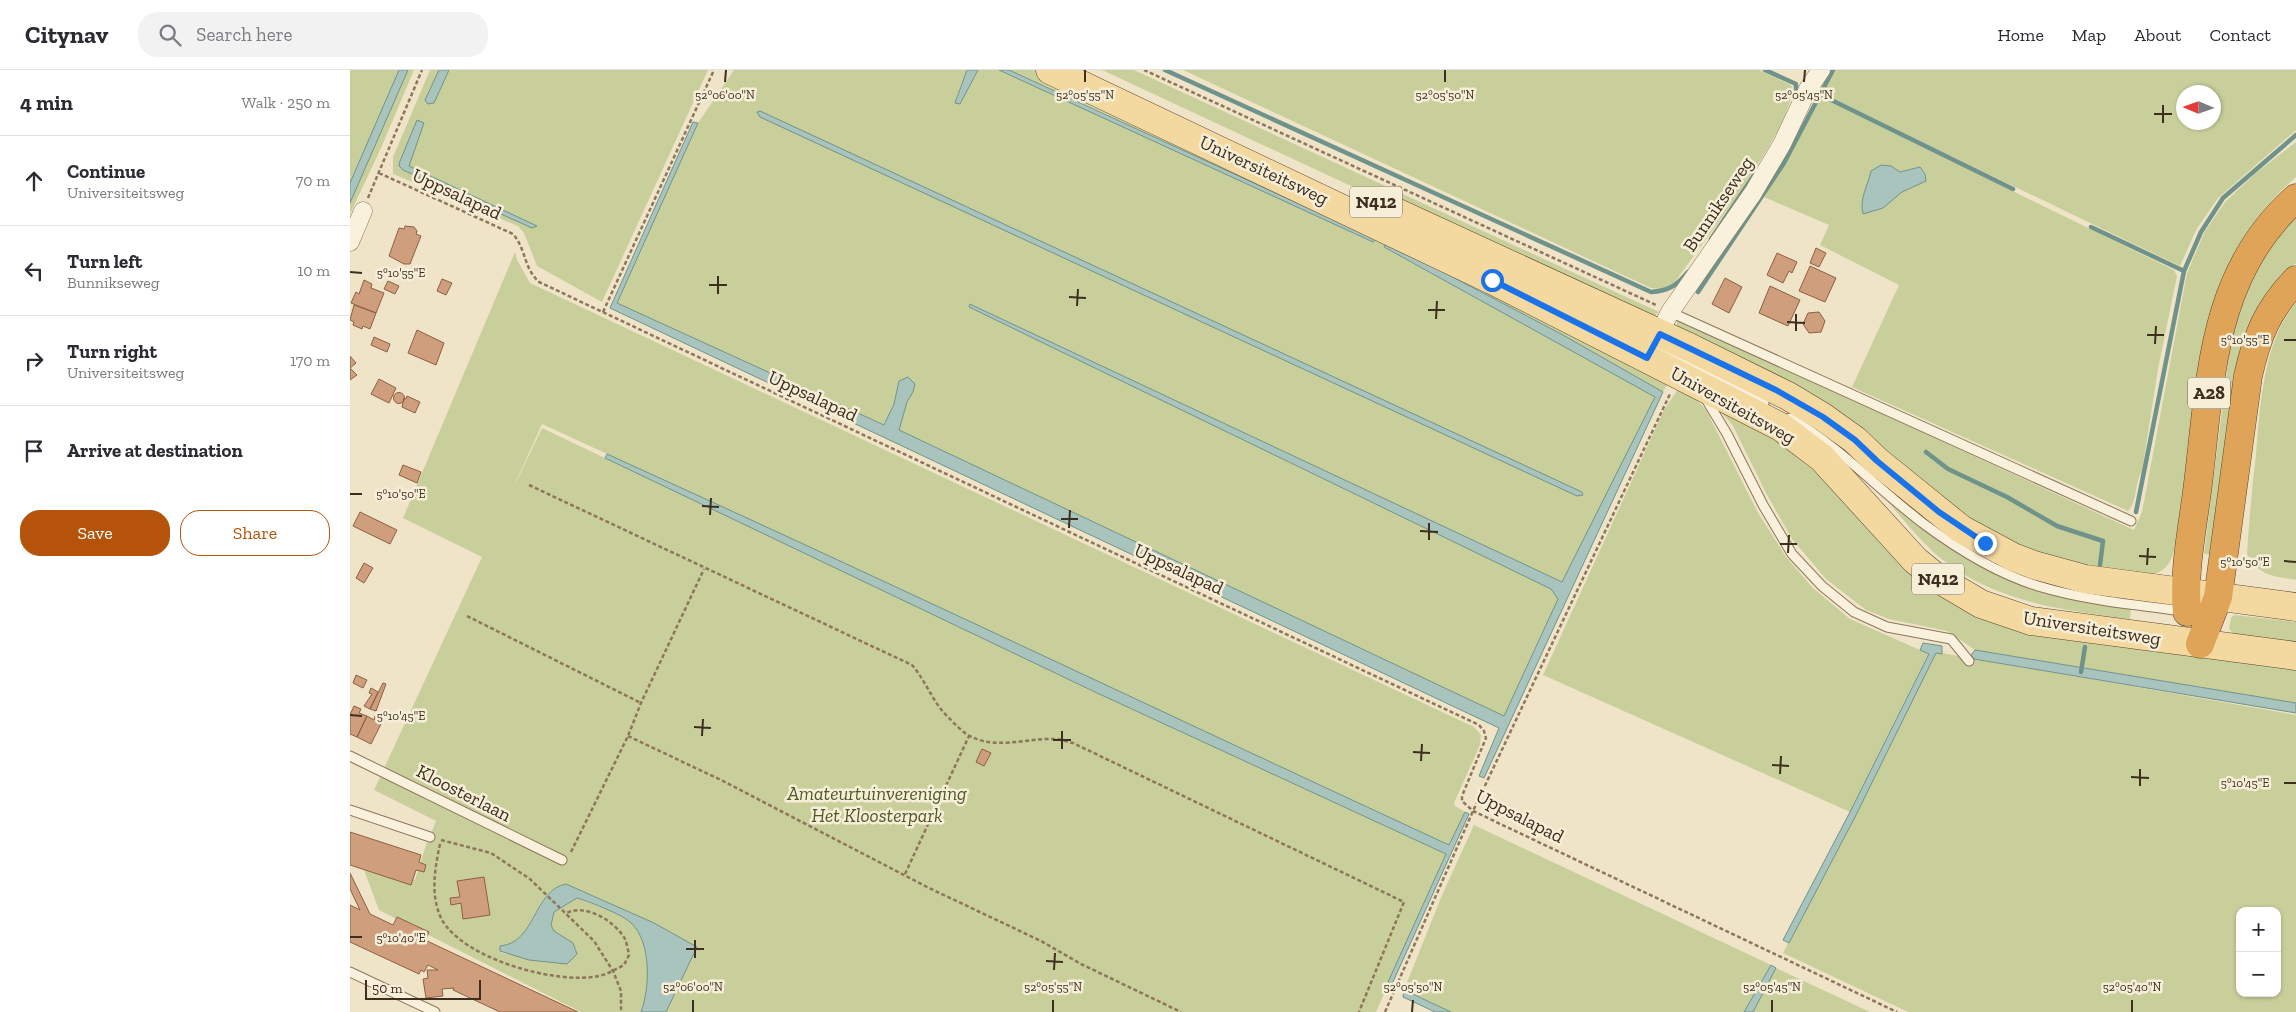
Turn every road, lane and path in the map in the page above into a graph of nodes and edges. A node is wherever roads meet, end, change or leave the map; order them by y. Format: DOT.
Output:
graph roads {
  1 [pos="422,70"];
  2 [pos="714,70"];
  3 [pos="1050,70"];
  4 [pos="1070,70"];
  5 [pos="1092,70"];
  6 [pos="1144,70"];
  7 [pos="1821,70"];
  8 [pos="1206,133"];
  9 [pos="379,173"];
  10 [pos="2296,198"];
  11 [pos="1369,209"];
  12 [pos="363,211"];
  13 [pos="350,242"];
  14 [pos="2296,280"];
  15 [pos="1555,296"];
  16 [pos="603,312"];
  17 [pos="1655,338"];
  18 [pos="1683,366"];
  19 [pos="529,485"];
  20 [pos="2131,521"];
  21 [pos="704,569"];
  22 [pos="2198,603"];
  23 [pos="2296,607"];
  24 [pos="467,616"];
  25 [pos="2200,644"];
  26 [pos="2296,656"];
  27 [pos="1969,661"];
  28 [pos="641,703"];
  29 [pos="628,736"];
  30 [pos="969,736"];
  31 [pos="350,756"];
  32 [pos="350,810"];
  33 [pos="1473,811"];
  34 [pos="430,836"];
  35 [pos="441,840"];
  36 [pos="562,860"];
  37 [pos="904,874"];
  38 [pos="565,914"];
  39 [pos="613,971"];
  40 [pos="350,972"];
  41 [pos="435,1012"];
  42 [pos="621,1012"];
  43 [pos="1181,1012"];
  44 [pos="1359,1012"];
  45 [pos="1386,1012"];
  46 [pos="1897,1012"];
  1 -- 9 [label="path"];
  2 -- 16 [label="path"];
  3 -- 17 [label="main road, Universiteitsweg / N412"];
  4 -- 8 [label="lane, Universiteitsweg"];
  5 -- 17 [label="main road, Universiteitsweg / N412"];
  6 -- 17 [label="path"];
  7 -- 17 [label="street, Bunnikseweg"];
  9 -- 12 [label="path"];
  9 -- 16 [label="path, Uppsalapad"];
  10 -- 22 [label="highway, A28"];
  11 -- 15 [label="lane, N412"];
  12 -- 13 [label="street"];
  14 -- 22 [label="highway, A28"];
  16 -- 33 [label="path, Uppsalapad"];
  17 -- 18 [label="main road, Universiteitsweg / N412"];
  17 -- 20 [label="lane"];
  18 -- 22 [label="main road, Universiteitsweg / N412"];
  18 -- 22 [label="lane, Universiteitsweg / N412"];
  18 -- 25 [label="main road, Universiteitsweg / N412"];
  18 -- 27 [label="lane"];
  18 -- 33 [label="path"];
  19 -- 21 [label="path"];
  21 -- 28 [label="path"];
  21 -- 30 [label="path"];
  22 -- 23 [label="main road, Universiteitsweg / N412"];
  22 -- 25 [label="highway, A28"];
  24 -- 28 [label="path"];
  25 -- 26 [label="main road, Universiteitsweg / N412"];
  28 -- 29 [label="path"];
  29 -- 36 [label="path"];
  29 -- 37 [label="path"];
  30 -- 37 [label="path"];
  30 -- 44 [label="path"];
  31 -- 36 [label="lane, Kloosterlaan"];
  32 -- 34 [label="lane"];
  33 -- 45 [label="path"];
  33 -- 46 [label="path, Uppsalapad"];
  34 -- 35 [label="path"];
  35 -- 38 [label="path"];
  35 -- 39 [label="path"];
  37 -- 43 [label="path"];
  38 -- 39 [label="path"];
  38 -- 39 [label="path"];
  39 -- 42 [label="path"];
  40 -- 41 [label="lane"];
}
